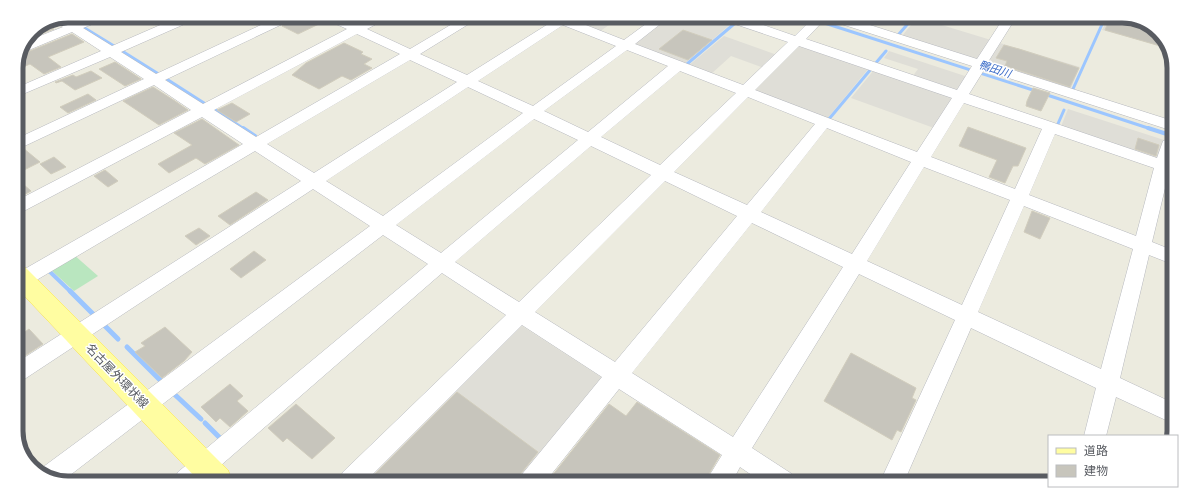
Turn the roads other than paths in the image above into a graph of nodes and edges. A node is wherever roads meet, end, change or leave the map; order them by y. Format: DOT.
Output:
graph roads {
  1 [pos="176,23"];
  2 [pos="274,23"];
  3 [pos="344,23"];
  4 [pos="368,23"];
  5 [pos="465,23"];
  6 [pos="553,23"];
  7 [pos="569,23"];
  8 [pos="655,23"];
  9 [pos="745,23"];
  10 [pos="815,23"];
  11 [pos="850,23"];
  12 [pos="1007,23"];
  13 [pos="66,24"];
  14 [pos="357,29"];
  15 [pos="797,41"];
  16 [pos="31,43"];
  17 [pos="626,45"];
  18 [pos="110,52"];
  19 [pos="410,54"];
  20 [pos="678,65"];
  21 [pos="978,69"];
  22 [pos="154,80"];
  23 [pos="467,81"];
  24 [pos="23,90"];
  25 [pos="746,91"];
  26 [pos="960,97"];
  27 [pos="203,111"];
  28 [pos="534,112"];
  29 [pos="1167,120"];
  30 [pos="824,122"];
  31 [pos="1051,127"];
  32 [pos="590,138"];
  33 [pos="23,142"];
  34 [pos="255,144"];
  35 [pos="1167,148"];
  36 [pos="921,159"];
  37 [pos="1162,165"];
  38 [pos="663,173"];
  39 [pos="313,181"];
  40 [pos="1019,198"];
  41 [pos="23,204"];
  42 [pos="749,214"];
  43 [pos="383,226"];
  44 [pos="1143,245"];
  45 [pos="1167,255"];
  46 [pos="441,262"];
  47 [pos="855,264"];
  48 [pos="23,275"];
  49 [pos="23,283"];
  50 [pos="520,313"];
  51 [pos="966,316"];
  52 [pos="77,334"];
  53 [pos="23,369"];
  54 [pos="617,375"];
  55 [pos="1108,383"];
  56 [pos="145,404"];
  57 [pos="1167,411"];
  58 [pos="1095,435"];
  59 [pos="737,452"];
  60 [pos="52,473"];
  61 [pos="205,475"];
  62 [pos="355,476"];
  63 [pos="535,476"];
  64 [pos="722,476"];
  65 [pos="775,476"];
  66 [pos="895,476"];
  1 -- 18 [label="street"];
  2 -- 22 [label="street"];
  3 -- 14 [label="street"];
  4 -- 14 [label="street"];
  5 -- 19 [label="street"];
  6 -- 23 [label="street"];
  7 -- 17 [label="street"];
  8 -- 17 [label="street"];
  9 -- 15 [label="street"];
  10 -- 15 [label="street"];
  11 -- 21 [label="street"];
  12 -- 21 [label="street"];
  13 -- 16 [label="street"];
  13 -- 18 [label="street"];
  14 -- 19 [label="street"];
  14 -- 27 [label="street"];
  15 -- 25 [label="street"];
  15 -- 26 [label="street"];
  17 -- 20 [label="street"];
  17 -- 28 [label="street"];
  18 -- 22 [label="street"];
  18 -- 24 [label="street"];
  19 -- 23 [label="street"];
  19 -- 34 [label="street"];
  20 -- 25 [label="street"];
  20 -- 32 [label="street"];
  21 -- 26 [label="street"];
  21 -- 29 [label="street"];
  22 -- 27 [label="street"];
  22 -- 33 [label="street"];
  23 -- 28 [label="street"];
  23 -- 39 [label="street"];
  25 -- 30 [label="street"];
  25 -- 38 [label="street"];
  26 -- 31 [label="street"];
  26 -- 36 [label="street"];
  27 -- 34 [label="street"];
  27 -- 41 [label="street"];
  28 -- 32 [label="street"];
  28 -- 43 [label="street"];
  30 -- 36 [label="street"];
  30 -- 42 [label="street"];
  31 -- 37 [label="street"];
  31 -- 40 [label="street"];
  32 -- 38 [label="street"];
  32 -- 46 [label="street"];
  34 -- 39 [label="street"];
  34 -- 48 [label="street"];
  35 -- 37 [label="street"];
  36 -- 40 [label="street"];
  36 -- 47 [label="street"];
  37 -- 44 [label="street"];
  38 -- 42 [label="street"];
  38 -- 50 [label="street"];
  39 -- 43 [label="street"];
  39 -- 52 [label="street"];
  40 -- 44 [label="street"];
  40 -- 51 [label="street"];
  42 -- 47 [label="street"];
  42 -- 54 [label="street"];
  43 -- 46 [label="street"];
  43 -- 56 [label="street"];
  44 -- 45 [label="street"];
  44 -- 55 [label="street"];
  46 -- 50 [label="street"];
  46 -- 61 [label="street"];
  47 -- 51 [label="street"];
  47 -- 59 [label="street"];
  49 -- 52 [label="main road, 名古屋外環状線"];
  50 -- 54 [label="street"];
  50 -- 62 [label="street"];
  51 -- 55 [label="street"];
  51 -- 66 [label="street"];
  52 -- 53 [label="street"];
  52 -- 56 [label="main road, 名古屋外環状線"];
  54 -- 59 [label="street"];
  54 -- 63 [label="street"];
  55 -- 57 [label="street"];
  55 -- 58 [label="street"];
  56 -- 60 [label="street"];
  56 -- 61 [label="main road, 名古屋外環状線"];
  59 -- 64 [label="street"];
  59 -- 65 [label="street"];
}
